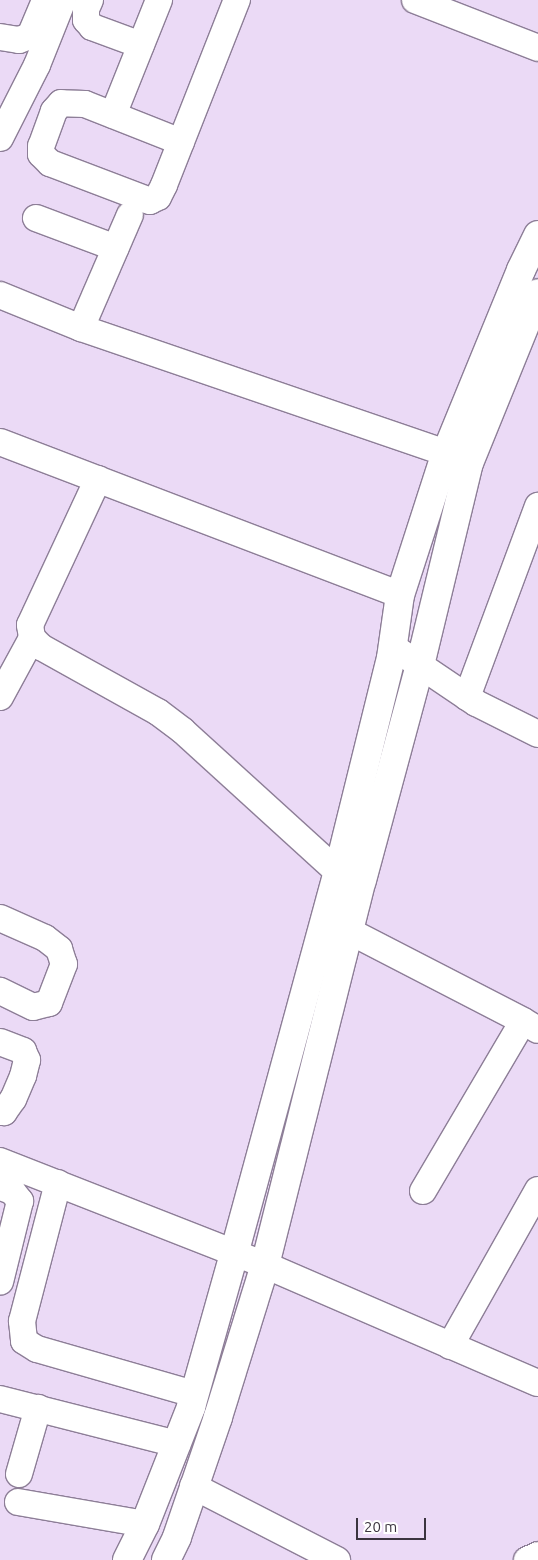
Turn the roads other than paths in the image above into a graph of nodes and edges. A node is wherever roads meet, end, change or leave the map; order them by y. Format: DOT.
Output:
graph roads {
  1 [pos="45,0"];
  2 [pos="63,0"];
  3 [pos="90,0"];
  4 [pos="159,0"];
  5 [pos="237,0"];
  6 [pos="415,0"];
  7 [pos="0,37"];
  8 [pos="141,45"];
  9 [pos="538,48"];
  10 [pos="113,114"];
  11 [pos="0,138"];
  12 [pos="181,142"];
  13 [pos="130,215"];
  14 [pos="36,218"];
  15 [pos="538,235"];
  16 [pos="116,248"];
  17 [pos="538,293"];
  18 [pos="0,295"];
  19 [pos="82,328"];
  20 [pos="0,442"];
  21 [pos="446,453"];
  22 [pos="98,479"];
  23 [pos="538,506"];
  24 [pos="400,595"];
  25 [pos="32,638"];
  26 [pos="393,647"];
  27 [pos="420,665"];
  28 [pos="0,697"];
  29 [pos="467,697"];
  30 [pos="538,734"];
  31 [pos="338,872"];
  32 [pos="0,918"];
  33 [pos="349,931"];
  34 [pos="0,991"];
  35 [pos="531,1025"];
  36 [pos="0,1042"];
  37 [pos="0,1112"];
  38 [pos="0,1161"];
  39 [pos="58,1183"];
  40 [pos="0,1187"];
  41 [pos="538,1190"];
  42 [pos="423,1191"];
  43 [pos="234,1254"];
  44 [pos="265,1265"];
  45 [pos="0,1282"];
  46 [pos="450,1346"];
  47 [pos="538,1383"];
  48 [pos="194,1394"];
  49 [pos="0,1399"];
  50 [pos="38,1408"];
  51 [pos="178,1444"];
  52 [pos="19,1474"];
  53 [pos="193,1486"];
  54 [pos="18,1502"];
  55 [pos="145,1524"];
  56 [pos="538,1554"];
  57 [pos="128,1560"];
  58 [pos="166,1560"];
  59 [pos="337,1560"];
  60 [pos="527,1560"];
  1 -- 7 [label="street"];
  2 -- 11 [label="street"];
  3 -- 8 [label="street"];
  4 -- 8 [label="street"];
  5 -- 12 [label="street"];
  6 -- 9 [label="street"];
  8 -- 10 [label="street"];
  10 -- 12 [label="street"];
  10 -- 12 [label="street"];
  13 -- 16 [label="street"];
  14 -- 16 [label="street"];
  15 -- 21 [label="street"];
  16 -- 19 [label="street"];
  17 -- 27 [label="street"];
  18 -- 19 [label="street"];
  19 -- 21 [label="street"];
  20 -- 22 [label="street"];
  21 -- 24 [label="street"];
  22 -- 24 [label="street"];
  22 -- 25 [label="street"];
  23 -- 29 [label="street"];
  24 -- 26 [label="street"];
  25 -- 28 [label="street"];
  25 -- 31 [label="street"];
  26 -- 27 [label="street"];
  26 -- 31 [label="street"];
  27 -- 29 [label="street"];
  27 -- 33 [label="street"];
  29 -- 30 [label="street"];
  31 -- 43 [label="street"];
  32 -- 34 [label="street"];
  33 -- 35 [label="street"];
  33 -- 44 [label="street"];
  35 -- 42 [label="street"];
  36 -- 37 [label="street"];
  38 -- 39 [label="street"];
  39 -- 43 [label="street"];
  39 -- 48 [label="street"];
  40 -- 45 [label="street"];
  41 -- 46 [label="street"];
  43 -- 44 [label="street"];
  43 -- 48 [label="street"];
  44 -- 46 [label="street"];
  44 -- 53 [label="street"];
  46 -- 47 [label="street"];
  48 -- 51 [label="street"];
  49 -- 50 [label="street"];
  50 -- 51 [label="street"];
  50 -- 52 [label="street"];
  51 -- 55 [label="street"];
  53 -- 58 [label="street"];
  53 -- 59 [label="street"];
  54 -- 55 [label="street"];
  55 -- 57 [label="street"];
  56 -- 60 [label="street"];
}
